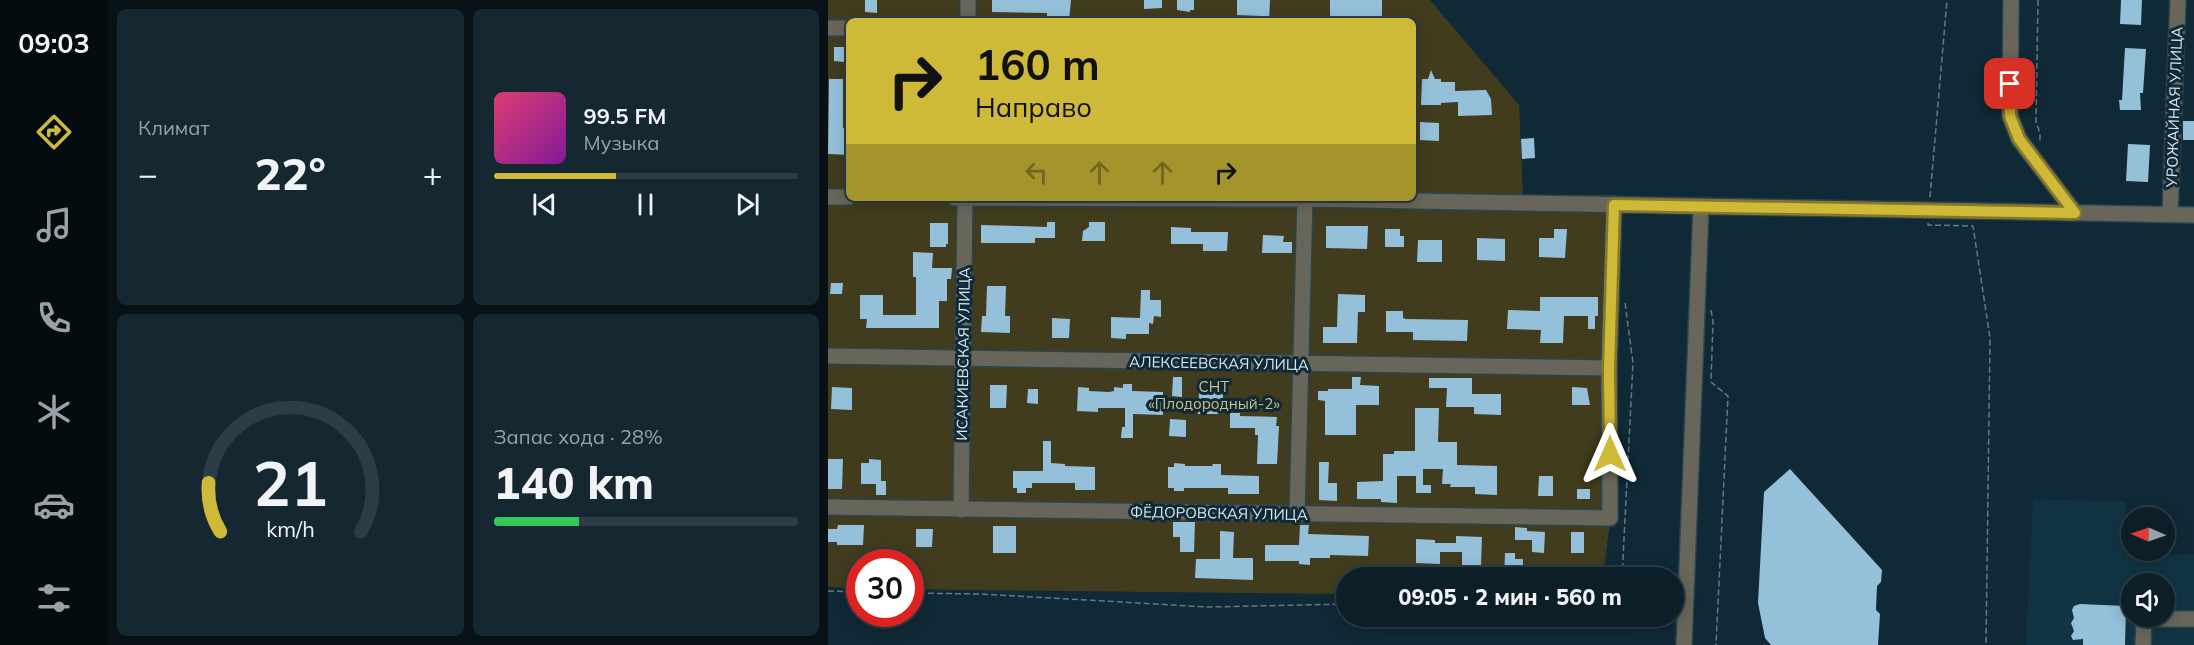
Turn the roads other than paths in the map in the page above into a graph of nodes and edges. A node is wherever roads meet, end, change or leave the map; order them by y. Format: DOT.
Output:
graph roads {
  1 [pos="968,0"];
  2 [pos="2011,0"];
  3 [pos="2178,0"];
  4 [pos="968,18"];
  5 [pos="828,28"];
  6 [pos="846,28"];
  7 [pos="828,197"];
  8 [pos="846,198"];
  9 [pos="965,201"];
  10 [pos="1305,201"];
  11 [pos="1408,201"];
  12 [pos="1614,205"];
  13 [pos="1701,207"];
  14 [pos="2075,213"];
  15 [pos="2170,214"];
  16 [pos="2194,215"];
  17 [pos="828,356"];
  18 [pos="962,359"];
  19 [pos="1302,364"];
  20 [pos="1609,369"];
  21 [pos="828,507"];
  22 [pos="962,510"];
  23 [pos="1297,514"];
  24 [pos="2194,619"];
  25 [pos="1684,645"];
  26 [pos="2143,645"];
  1 -- 4 [label="street"];
  2 -- 14 [label="street"];
  3 -- 15 [label="street, УРОЖАЙНАЯ УЛИЦА"];
  5 -- 6 [label="street"];
  7 -- 8 [label="street"];
  9 -- 18 [label="street, ИСАКИЕВСКАЯ УЛИЦА"];
  10 -- 19 [label="street"];
  11 -- 12 [label="street"];
  12 -- 13 [label="street"];
  12 -- 20 [label="street"];
  13 -- 14 [label="street"];
  13 -- 25 [label="street"];
  14 -- 15 [label="street"];
  15 -- 16 [label="street"];
  17 -- 18 [label="street, АЛЕКСЕЕВСКАЯ УЛИЦА"];
  18 -- 19 [label="street, АЛЕКСЕЕВСКАЯ УЛИЦА"];
  18 -- 22 [label="street, ИСАКИЕВСКАЯ УЛИЦА"];
  19 -- 20 [label="street, АЛЕКСЕЕВСКАЯ УЛИЦА"];
  19 -- 23 [label="street"];
  20 -- 23 [label="street, ФЁДОРОВСКАЯ УЛИЦА"];
  21 -- 22 [label="street, ФЁДОРОВСКАЯ УЛИЦА"];
  22 -- 23 [label="street, ФЁДОРОВСКАЯ УЛИЦА"];
  24 -- 26 [label="street"];
}
